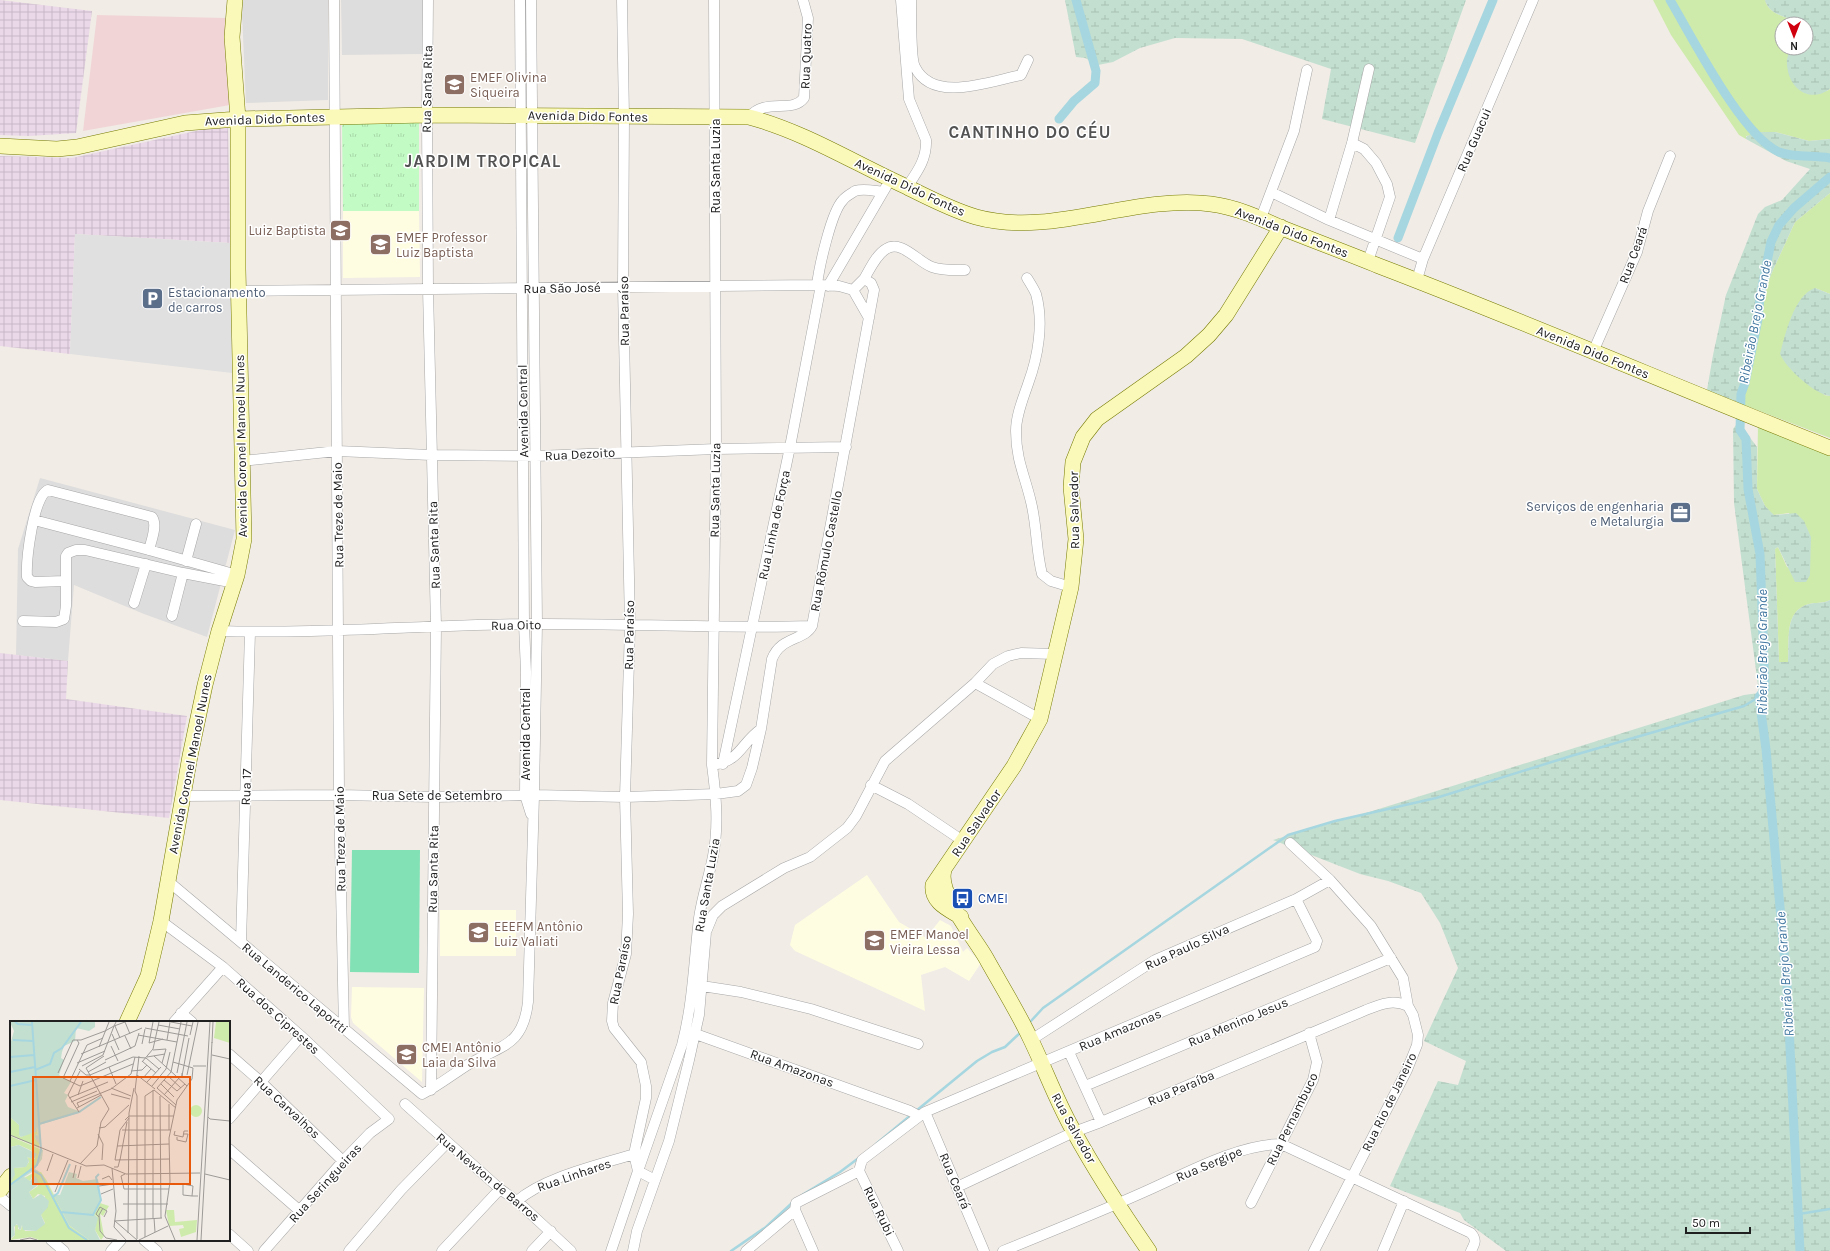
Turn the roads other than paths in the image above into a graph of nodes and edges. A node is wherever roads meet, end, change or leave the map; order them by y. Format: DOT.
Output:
graph roads {
  1 [pos="235,0"];
  2 [pos="334,0"];
  3 [pos="428,0"];
  4 [pos="520,0"];
  5 [pos="531,0"];
  6 [pos="622,0"];
  7 [pos="714,0"];
  8 [pos="803,0"];
  9 [pos="901,0"];
  10 [pos="911,0"];
  11 [pos="1533,0"];
  12 [pos="1028,60"];
  13 [pos="1369,69"];
  14 [pos="1307,70"];
  15 [pos="426,115"];
  16 [pos="527,115"];
  17 [pos="335,116"];
  18 [pos="715,116"];
  19 [pos="624,117"];
  20 [pos="748,117"];
  21 [pos="238,119"];
  22 [pos="1352,143"];
  23 [pos="0,146"];
  24 [pos="1670,156"];
  25 [pos="887,186"];
  26 [pos="907,187"];
  27 [pos="1271,192"];
  28 [pos="1261,218"];
  29 [pos="1329,220"];
  30 [pos="1281,227"];
  31 [pos="1375,238"];
  32 [pos="1423,259"];
  33 [pos="1368,261"];
  34 [pos="965,270"];
  35 [pos="1027,278"];
  36 [pos="864,279"];
  37 [pos="1416,280"];
  38 [pos="822,285"];
  39 [pos="623,287"];
  40 [pos="714,287"];
  41 [pos="428,289"];
  42 [pos="522,289"];
  43 [pos="532,289"];
  44 [pos="336,290"];
  45 [pos="853,290"];
  46 [pos="238,291"];
  47 [pos="869,318"];
  48 [pos="1593,352"];
  49 [pos="846,446"];
  50 [pos="790,447"];
  51 [pos="1830,448"];
  52 [pos="716,449"];
  53 [pos="337,451"];
  54 [pos="627,452"];
  55 [pos="431,455"];
  56 [pos="524,456"];
  57 [pos="536,456"];
  58 [pos="242,461"];
  59 [pos="34,520"];
  60 [pos="196,524"];
  61 [pos="149,550"];
  62 [pos="186,561"];
  63 [pos="146,564"];
  64 [pos="183,573"];
  65 [pos="236,579"];
  66 [pos="65,581"];
  67 [pos="1072,587"];
  68 [pos="134,602"];
  69 [pos="172,616"];
  70 [pos="23,621"];
  71 [pos="524,624"];
  72 [pos="537,624"];
  73 [pos="714,625"];
  74 [pos="436,626"];
  75 [pos="630,626"];
  76 [pos="812,626"];
  77 [pos="752,628"];
  78 [pos="219,631"];
  79 [pos="339,631"];
  80 [pos="250,632"];
  81 [pos="1055,654"];
  82 [pos="975,683"];
  83 [pos="1040,719"];
  84 [pos="761,729"];
  85 [pos="722,764"];
  86 [pos="712,766"];
  87 [pos="871,785"];
  88 [pos="339,794"];
  89 [pos="716,794"];
  90 [pos="530,795"];
  91 [pos="183,796"];
  92 [pos="246,796"];
  93 [pos="434,797"];
  94 [pos="625,797"];
  95 [pos="963,841"];
  96 [pos="1290,842"];
  97 [pos="1330,880"];
  98 [pos="168,881"];
  99 [pos="1296,899"];
  100 [pos="162,921"];
  101 [pos="241,942"];
  102 [pos="1391,958"];
  103 [pos="223,967"];
  104 [pos="702,986"];
  105 [pos="1408,1006"];
  106 [pos="182,1013"];
  107 [pos="127,1021"];
  108 [pos="175,1021"];
  109 [pos="191,1021"];
  110 [pos="344,1029"];
  111 [pos="691,1033"];
  112 [pos="1309,1033"];
  113 [pos="301,1036"];
  114 [pos="1031,1040"];
  115 [pos="918,1044"];
  116 [pos="1069,1052"];
  117 [pos="230,1055"];
  118 [pos="1040,1064"];
  119 [pos="260,1081"];
  120 [pos="1085,1086"];
  121 [pos="426,1092"];
  122 [pos="405,1104"];
  123 [pos="918,1113"];
  124 [pos="230,1118"];
  125 [pos="389,1119"];
  126 [pos="1100,1122"];
  127 [pos="1074,1132"];
  128 [pos="447,1143"];
  129 [pos="1280,1144"];
  130 [pos="230,1150"];
  131 [pos="634,1154"];
  132 [pos="343,1161"];
  133 [pos="859,1170"];
  134 [pos="638,1171"];
  135 [pos="10,1177"];
  136 [pos="1351,1178"];
  137 [pos="655,1180"];
  138 [pos="957,1187"];
  139 [pos="500,1189"];
  140 [pos="0,1190"];
  141 [pos="0,1197"];
  142 [pos="517,1201"];
  143 [pos="1404,1201"];
  144 [pos="1251,1203"];
  145 [pos="1117,1204"];
  146 [pos="10,1205"];
  147 [pos="795,1210"];
  148 [pos="300,1211"];
  149 [pos="551,1231"];
  150 [pos="230,1235"];
  151 [pos="52,1241"];
  152 [pos="120,1241"];
  153 [pos="145,1241"];
  154 [pos="1473,1247"];
  155 [pos="64,1251"];
  156 [pos="111,1251"];
  157 [pos="157,1251"];
  158 [pos="248,1251"];
  159 [pos="264,1251"];
  160 [pos="349,1251"];
  161 [pos="442,1251"];
  162 [pos="532,1251"];
  163 [pos="571,1251"];
  164 [pos="611,1251"];
  165 [pos="633,1251"];
  166 [pos="746,1251"];
  167 [pos="813,1251"];
  168 [pos="898,1251"];
  169 [pos="984,1251"];
  170 [pos="1003,1251"];
  171 [pos="1148,1251"];
  172 [pos="1314,1251"];
  173 [pos="1383,1251"];
  1 -- 21 [label="street, Avenida Coronel Manoel Nunes"];
  2 -- 17 [label="street, Rua Treze de Maio"];
  3 -- 15 [label="street, Rua Santa Rita"];
  4 -- 16 [label="street, Avenida Central"];
  5 -- 16 [label="street, Avenida Central"];
  6 -- 19 [label="street, Rua Paraíso"];
  7 -- 18 [label="street, Rua Santa Luzia"];
  8 -- 20 [label="street, Rua Quatro"];
  9 -- 26 [label="street"];
  10 -- 12 [label="street"];
  11 -- 32 [label="street, Rua Guacui"];
  13 -- 22 [label="street"];
  14 -- 27 [label="street"];
  15 -- 16 [label="street, Avenida Dido Fontes"];
  15 -- 17 [label="street, Avenida Dido Fontes"];
  15 -- 41 [label="street, Rua Santa Rita"];
  16 -- 19 [label="street, Avenida Dido Fontes"];
  16 -- 42 [label="street, Avenida Central"];
  16 -- 43 [label="street, Avenida Central"];
  17 -- 21 [label="street, Avenida Dido Fontes"];
  17 -- 44 [label="street, Rua Treze de Maio"];
  18 -- 19 [label="street, Avenida Dido Fontes"];
  18 -- 20 [label="street, Avenida Dido Fontes"];
  18 -- 40 [label="street, Rua Santa Luzia"];
  19 -- 39 [label="street, Rua Paraíso"];
  20 -- 25 [label="street, Avenida Dido Fontes"];
  21 -- 23 [label="street, Avenida Dido Fontes"];
  21 -- 46 [label="street, Avenida Coronel Manoel Nunes"];
  22 -- 29 [label="street"];
  22 -- 31 [label="street"];
  24 -- 48 [label="street, Rua Ceará"];
  25 -- 26 [label="street, Avenida Dido Fontes"];
  25 -- 38 [label="street, Rua Linha de Força"];
  25 -- 38 [label="street"];
  26 -- 28 [label="street, Avenida Dido Fontes"];
  27 -- 28 [label="street"];
  27 -- 29 [label="street"];
  28 -- 30 [label="street, Avenida Dido Fontes"];
  29 -- 31 [label="street"];
  30 -- 33 [label="street, Avenida Dido Fontes"];
  30 -- 67 [label="street, Rua Salvador"];
  31 -- 32 [label="street"];
  31 -- 33 [label="street"];
  32 -- 37 [label="street, Rua Guacui"];
  33 -- 37 [label="street, Avenida Dido Fontes"];
  34 -- 36 [label="street"];
  35 -- 67 [label="street"];
  36 -- 45 [label="street"];
  36 -- 47 [label="street, Rua Rômulo Castello"];
  37 -- 48 [label="street, Avenida Dido Fontes"];
  38 -- 40 [label="street, Rua São José"];
  38 -- 45 [label="street, Rua São José"];
  38 -- 50 [label="street, Rua Linha de Força"];
  39 -- 40 [label="street, Rua São José"];
  39 -- 43 [label="street, Rua São José"];
  39 -- 54 [label="street, Rua Paraíso"];
  40 -- 52 [label="street, Rua Santa Luzia"];
  41 -- 42 [label="street, Rua São José"];
  41 -- 44 [label="street, Rua São José"];
  41 -- 55 [label="street, Rua Santa Rita"];
  42 -- 43 [label="street, Rua São José"];
  42 -- 56 [label="street, Avenida Central"];
  43 -- 57 [label="street, Avenida Central"];
  44 -- 46 [label="street, Rua São José"];
  44 -- 53 [label="street, Rua Treze de Maio"];
  45 -- 47 [label="street"];
  46 -- 58 [label="street, Avenida Coronel Manoel Nunes"];
  47 -- 49 [label="street, Rua Rômulo Castello"];
  48 -- 51 [label="street, Avenida Dido Fontes"];
  49 -- 50 [label="street, Rua Dezoito"];
  49 -- 76 [label="street, Rua Rômulo Castello"];
  50 -- 52 [label="street, Rua Dezoito"];
  50 -- 77 [label="street, Rua Linha de Força"];
  52 -- 54 [label="street, Rua Dezoito"];
  52 -- 73 [label="street, Rua Santa Luzia"];
  53 -- 55 [label="street, Rua Dezoito"];
  53 -- 58 [label="street, Rua Dezoito"];
  53 -- 79 [label="street, Rua Treze de Maio"];
  54 -- 57 [label="street, Rua Dezoito"];
  54 -- 75 [label="street, Rua Paraíso"];
  55 -- 56 [label="street, Rua Dezoito"];
  55 -- 74 [label="street, Rua Santa Rita"];
  56 -- 57 [label="street, Rua Dezoito"];
  56 -- 71 [label="street, Avenida Central"];
  57 -- 72 [label="street, Avenida Central"];
  58 -- 65 [label="street, Avenida Coronel Manoel Nunes"];
  59 -- 61 [label="street"];
  59 -- 61 [label="street"];
  59 -- 66 [label="street"];
  60 -- 62 [label="street"];
  61 -- 62 [label="street"];
  62 -- 65 [label="street"];
  63 -- 64 [label="street"];
  63 -- 66 [label="street"];
  63 -- 68 [label="street"];
  64 -- 65 [label="street"];
  64 -- 69 [label="street"];
  65 -- 78 [label="street, Avenida Coronel Manoel Nunes"];
  66 -- 70 [label="street"];
  67 -- 81 [label="street, Rua Salvador"];
  71 -- 72 [label="street, Rua Oito"];
  71 -- 74 [label="street, Rua Oito"];
  71 -- 90 [label="street, Avenida Central"];
  72 -- 75 [label="street, Rua Oito"];
  72 -- 90 [label="street, Avenida Central"];
  73 -- 75 [label="street, Rua Oito"];
  73 -- 77 [label="street, Rua Oito"];
  73 -- 86 [label="street, Rua Santa Luzia"];
  74 -- 79 [label="street, Rua Oito"];
  74 -- 93 [label="street, Rua Santa Rita"];
  75 -- 94 [label="street, Rua Paraíso"];
  76 -- 77 [label="street, Rua Oito"];
  76 -- 84 [label="street, Rua Rômulo Castello"];
  77 -- 85 [label="street, Rua Linha de Força"];
  78 -- 80 [label="street, Rua Oito"];
  78 -- 91 [label="street, Avenida Coronel Manoel Nunes"];
  79 -- 80 [label="street, Rua Oito"];
  79 -- 88 [label="street, Rua Treze de Maio"];
  80 -- 92 [label="street, Rua 17"];
  81 -- 82 [label="street"];
  81 -- 83 [label="street, Rua Salvador"];
  82 -- 83 [label="street"];
  82 -- 87 [label="street"];
  83 -- 95 [label="street, Rua Salvador"];
  84 -- 85 [label="street"];
  84 -- 89 [label="street, Rua Rômulo Castello"];
  85 -- 86 [label="street"];
  86 -- 89 [label="street, Rua Santa Luzia"];
  87 -- 95 [label="street"];
  87 -- 104 [label="street"];
  88 -- 92 [label="street, Rua Sete de Setembro"];
  88 -- 93 [label="street, Rua Sete de Setembro"];
  88 -- 110 [label="street, Rua Treze de Maio"];
  89 -- 94 [label="street, Rua Sete de Setembro"];
  89 -- 111 [label="street, Rua Santa Luzia"];
  90 -- 93 [label="street, Rua Sete de Setembro"];
  90 -- 94 [label="street, Rua Sete de Setembro"];
  90 -- 121 [label="street, Avenida Central"];
  91 -- 92 [label="street, Rua Sete de Setembro"];
  91 -- 98 [label="street, Avenida Coronel Manoel Nunes"];
  92 -- 101 [label="street, Rua 17"];
  93 -- 121 [label="street, Rua Santa Rita"];
  94 -- 131 [label="street, Rua Paraíso"];
  95 -- 114 [label="street, Rua Salvador"];
  96 -- 97 [label="street, Rua Rio de Janeiro"];
  97 -- 99 [label="street, Rua Paulo Silva"];
  97 -- 102 [label="street, Rua Rio de Janeiro"];
  98 -- 100 [label="street, Avenida Coronel Manoel Nunes"];
  98 -- 101 [label="street, Rua Landerico Laportti"];
  99 -- 114 [label="street, Rua Paulo Silva"];
  99 -- 116 [label="street, Rua Amazonas"];
  100 -- 103 [label="street, Rua dos Ciprestes"];
  100 -- 107 [label="street, Avenida Coronel Manoel Nunes"];
  101 -- 110 [label="street, Rua Landerico Laportti"];
  102 -- 105 [label="street, Rua Rio de Janeiro"];
  102 -- 120 [label="street, Rua Menino Jesus"];
  103 -- 106 [label="street"];
  103 -- 113 [label="street, Rua dos Ciprestes"];
  104 -- 111 [label="street"];
  104 -- 115 [label="street"];
  105 -- 112 [label="street, Rua Paraíba"];
  105 -- 136 [label="street, Rua Rio de Janeiro"];
  106 -- 108 [label="street"];
  106 -- 109 [label="street"];
  110 -- 121 [label="street, Rua Landerico Laportti"];
  111 -- 123 [label="street, Rua Amazonas"];
  111 -- 134 [label="street"];
  111 -- 137 [label="street"];
  112 -- 126 [label="street, Rua Paraíba"];
  112 -- 129 [label="street, Rua Pernambuco"];
  113 -- 119 [label="street"];
  113 -- 125 [label="street, Rua dos Ciprestes"];
  114 -- 118 [label="street, Rua Salvador"];
  116 -- 118 [label="street, Rua Amazonas"];
  116 -- 120 [label="street"];
  117 -- 119 [label="street, Rua Carvalhos"];
  118 -- 123 [label="street, Rua Amazonas"];
  118 -- 127 [label="street, Rua Salvador"];
  119 -- 124 [label="street"];
  119 -- 132 [label="street, Rua Carvalhos"];
  120 -- 126 [label="street"];
  122 -- 128 [label="street, Rua Newton de Barros"];
  123 -- 133 [label="street, Rua Amazonas"];
  123 -- 138 [label="street, Rua Ceará"];
  125 -- 132 [label="street, Rua Seringueiras"];
  126 -- 127 [label="street, Rua Paraíba"];
  127 -- 138 [label="street, Rua Paraíba"];
  127 -- 145 [label="street, Rua Salvador"];
  128 -- 139 [label="street, Rua Newton de Barros"];
  128 -- 160 [label="street"];
  129 -- 136 [label="street"];
  129 -- 144 [label="street, Rua Pernambuco"];
  129 -- 145 [label="street, Rua Sergipe"];
  130 -- 148 [label="street"];
  131 -- 134 [label="street, Rua Paraíso"];
  131 -- 142 [label="street, Rua Linhares"];
  132 -- 148 [label="street, Rua Seringueiras"];
  133 -- 147 [label="street, Rua Amazonas"];
  133 -- 168 [label="street, Rua Rubi"];
  134 -- 137 [label="street"];
  134 -- 164 [label="street"];
  135 -- 140 [label="street"];
  136 -- 143 [label="street"];
  136 -- 172 [label="street, Rua Rio de Janeiro"];
  137 -- 165 [label="street"];
  138 -- 169 [label="street, Rua Ceará"];
  139 -- 142 [label="street, Rua Newton de Barros"];
  139 -- 161 [label="street"];
  141 -- 146 [label="street"];
  142 -- 149 [label="street, Rua Newton de Barros"];
  143 -- 154 [label="street"];
  143 -- 173 [label="street"];
  145 -- 170 [label="street, Rua Sergipe"];
  145 -- 171 [label="street, Rua Salvador"];
  147 -- 166 [label="street, Rua Amazonas"];
  147 -- 167 [label="street"];
  148 -- 159 [label="street, Rua Seringueiras"];
  149 -- 162 [label="street"];
  149 -- 163 [label="street, Rua Newton de Barros"];
  150 -- 158 [label="street"];
  151 -- 155 [label="street"];
  152 -- 156 [label="street"];
  153 -- 157 [label="street"];
}
